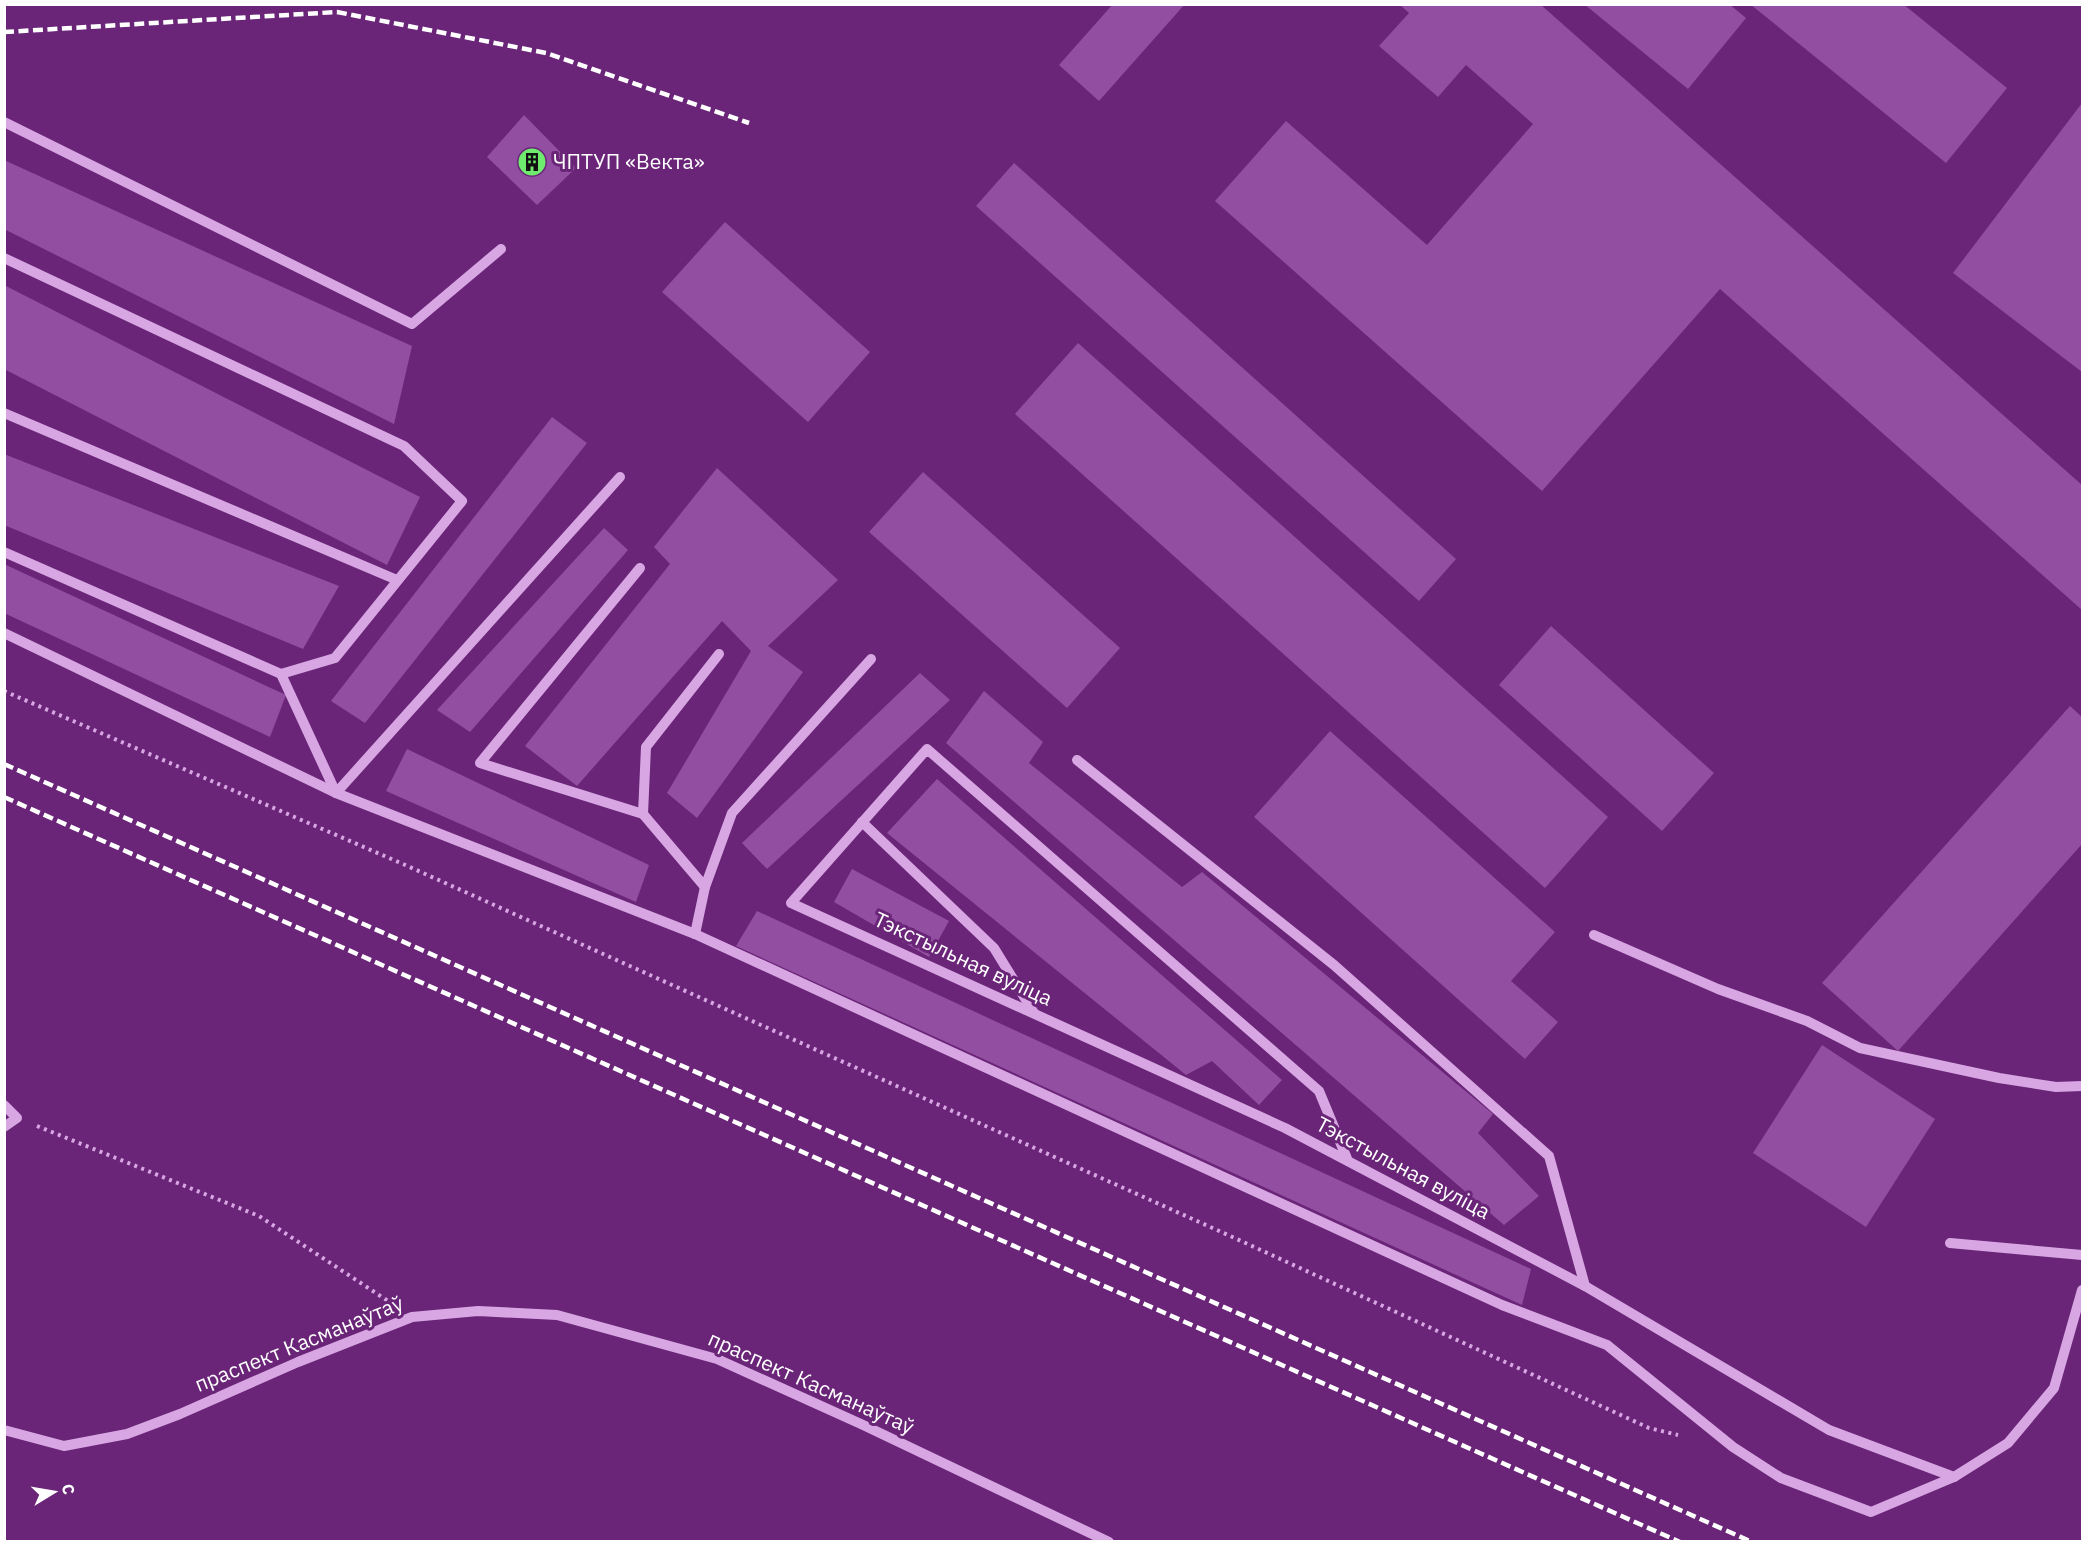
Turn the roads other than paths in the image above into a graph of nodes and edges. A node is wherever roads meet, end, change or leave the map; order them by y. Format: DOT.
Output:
graph roads {
  1 [pos="4,122"];
  2 [pos="501,249"];
  3 [pos="4,258"];
  4 [pos="4,412"];
  5 [pos="620,477"];
  6 [pos="4,552"];
  7 [pos="640,568"];
  8 [pos="397,580"];
  9 [pos="4,633"];
  10 [pos="719,654"];
  11 [pos="871,658"];
  12 [pos="281,674"];
  13 [pos="1077,760"];
  14 [pos="336,793"];
  15 [pos="643,814"];
  16 [pos="862,822"];
  17 [pos="705,887"];
  18 [pos="694,934"];
  19 [pos="1594,935"];
  20 [pos="1034,1013"];
  21 [pos="2082,1086"];
  22 [pos="4,1105"];
  23 [pos="4,1127"];
  24 [pos="1348,1161"];
  25 [pos="1950,1243"];
  26 [pos="2082,1255"];
  27 [pos="1585,1286"];
  28 [pos="2082,1290"];
  29 [pos="4,1430"];
  30 [pos="1954,1477"];
  31 [pos="1109,1542"];
  1 -- 2 [label="street"];
  3 -- 8 [label="street"];
  4 -- 8 [label="street"];
  5 -- 14 [label="street"];
  6 -- 12 [label="street"];
  7 -- 15 [label="street"];
  8 -- 12 [label="street"];
  9 -- 14 [label="street"];
  10 -- 15 [label="street"];
  11 -- 17 [label="street"];
  12 -- 14 [label="street"];
  13 -- 27 [label="street"];
  14 -- 18 [label="street"];
  15 -- 17 [label="street"];
  16 -- 20 [label="street"];
  16 -- 20 [label="street, Тэкстыльная вуліца"];
  16 -- 24 [label="street, Тэкстыльная вуліца"];
  17 -- 18 [label="street"];
  18 -- 30 [label="street"];
  19 -- 21 [label="street"];
  20 -- 24 [label="street, Тэкстыльная вуліца"];
  22 -- 23 [label="street"];
  24 -- 27 [label="street, Тэкстыльная вуліца"];
  25 -- 26 [label="street"];
  27 -- 30 [label="street, Тэкстыльная вуліца"];
  28 -- 30 [label="street"];
  29 -- 31 [label="street, праспект Касманаўтаў"];
}
